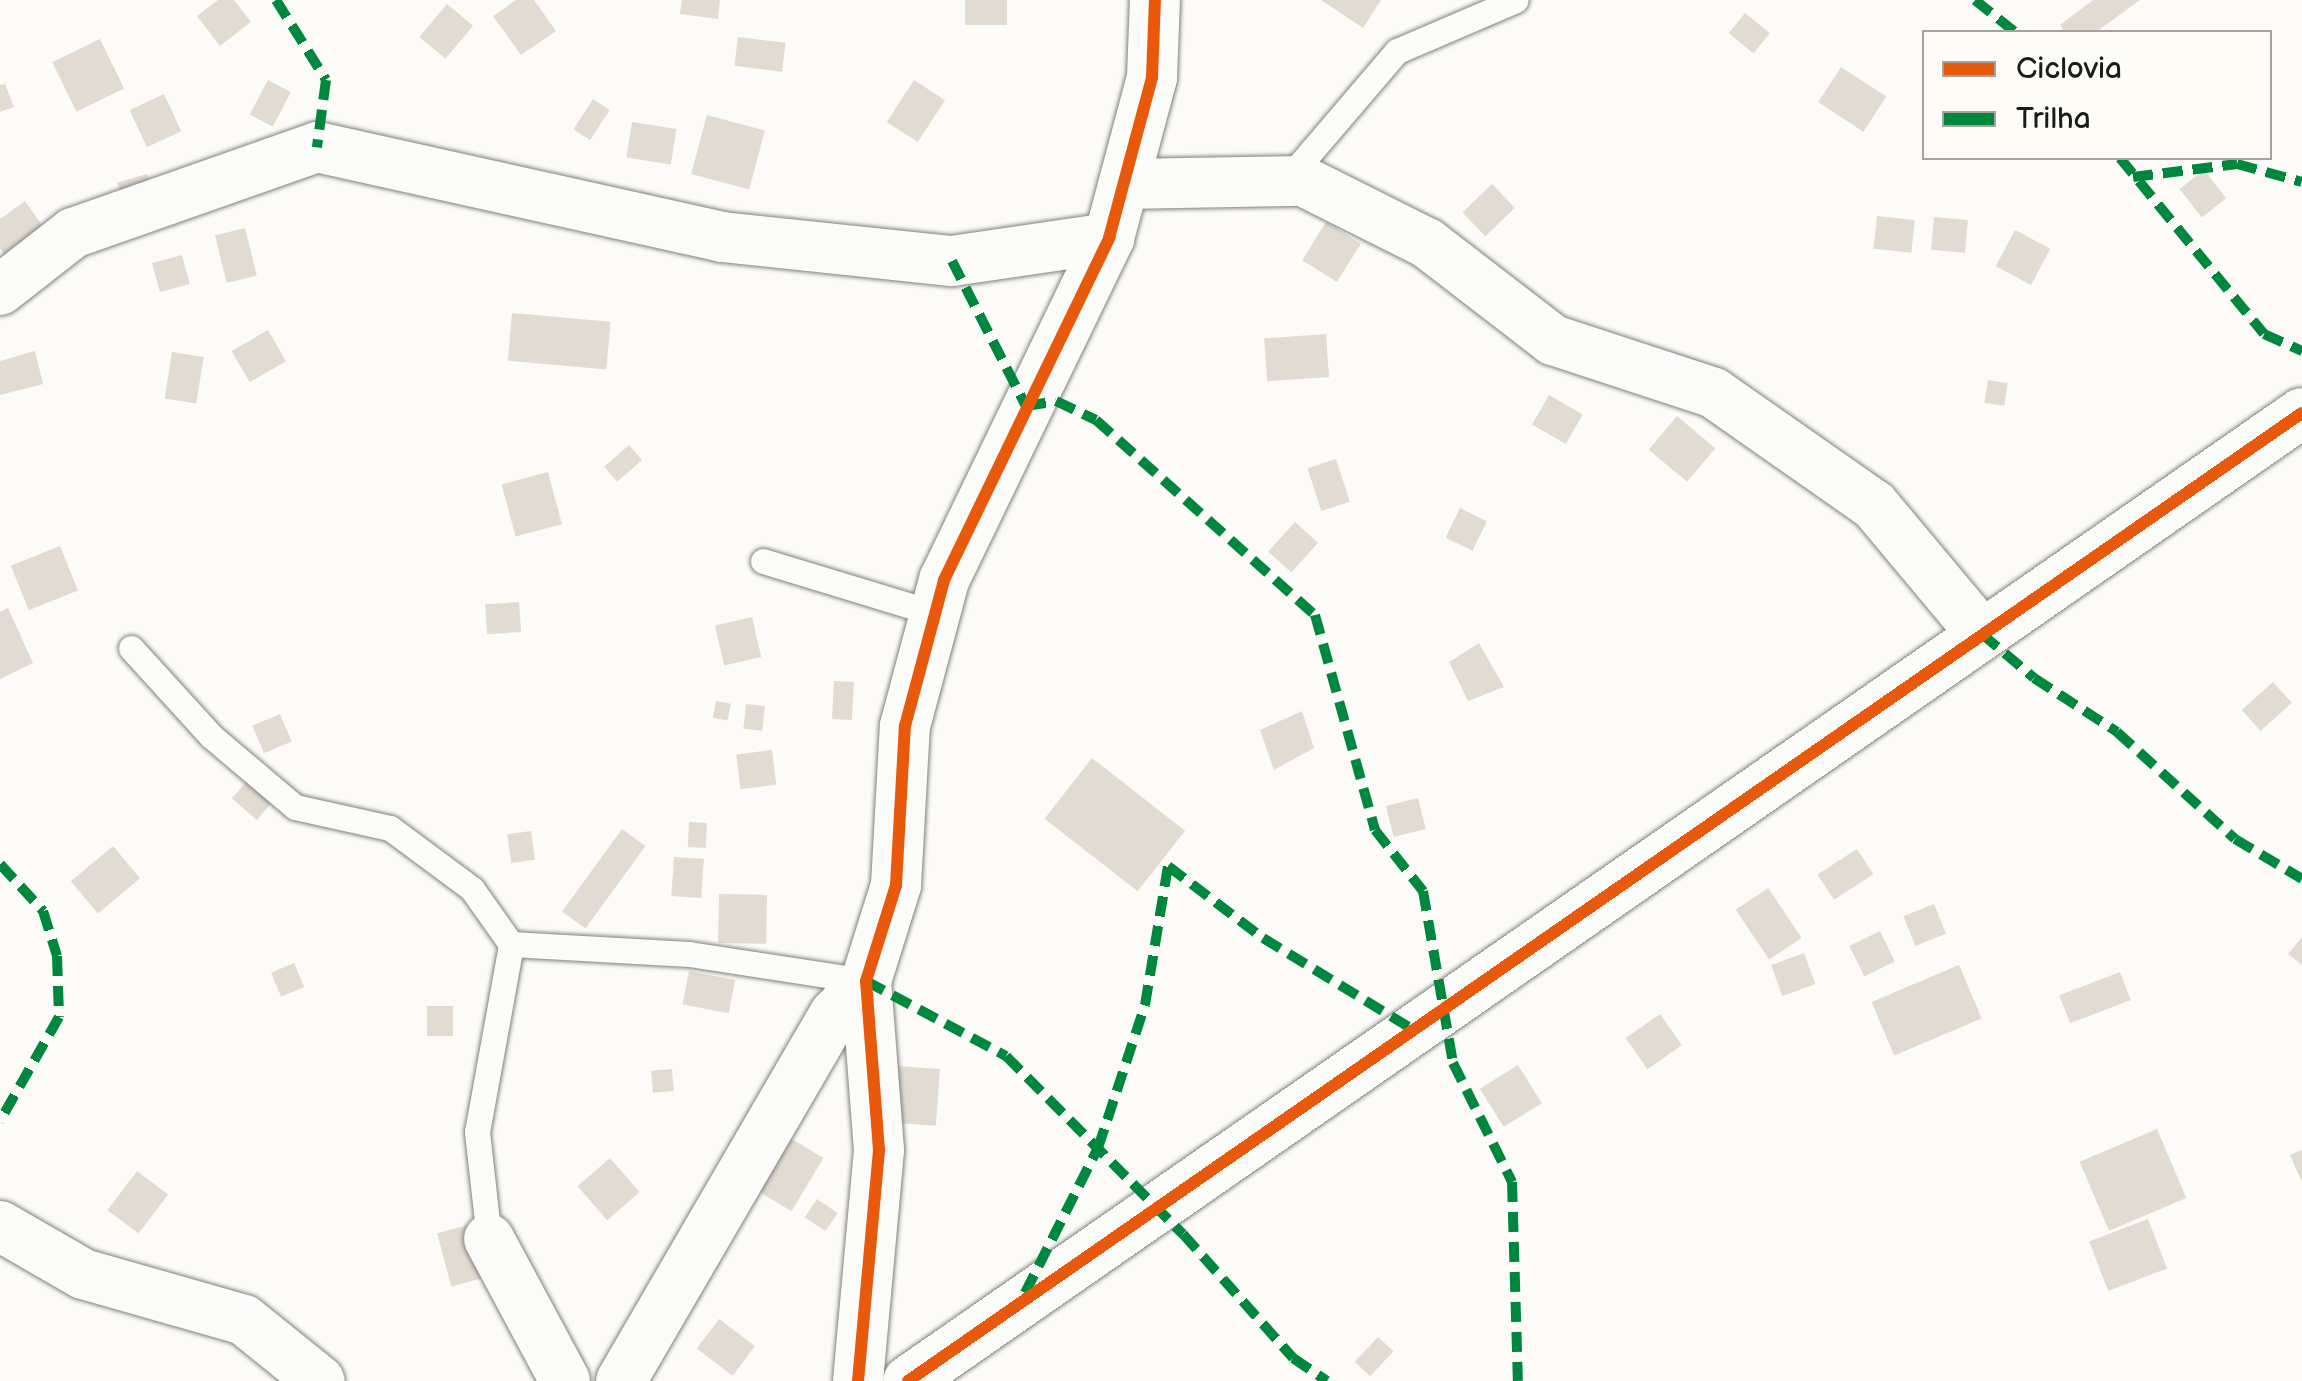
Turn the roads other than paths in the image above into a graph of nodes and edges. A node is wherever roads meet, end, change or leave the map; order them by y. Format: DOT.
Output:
graph roads {
  1 [pos="1155,0"];
  2 [pos="1516,0"];
  3 [pos="1285,182"];
  4 [pos="1124,184"];
  5 [pos="1108,238"];
  6 [pos="0,290"];
  7 [pos="2302,413"];
  8 [pos="762,561"];
  9 [pos="934,612"];
  10 [pos="1982,634"];
  11 [pos="130,648"];
  12 [pos="510,944"];
  13 [pos="866,981"];
  14 [pos="0,1226"];
  15 [pos="489,1239"];
  16 [pos="320,1381"];
  17 [pos="565,1381"];
  18 [pos="621,1381"];
  19 [pos="858,1381"];
  20 [pos="908,1381"];
  1 -- 4 [label="street"];
  2 -- 3 [label="lane"];
  3 -- 4 [label="street"];
  3 -- 10 [label="street"];
  4 -- 5 [label="street"];
  5 -- 6 [label="street"];
  5 -- 9 [label="street"];
  7 -- 10 [label="street"];
  8 -- 9 [label="lane"];
  9 -- 13 [label="street"];
  10 -- 20 [label="street"];
  11 -- 12 [label="lane"];
  12 -- 13 [label="lane"];
  12 -- 15 [label="lane"];
  13 -- 18 [label="street"];
  13 -- 19 [label="street"];
  14 -- 16 [label="street"];
  15 -- 17 [label="street"];
}
